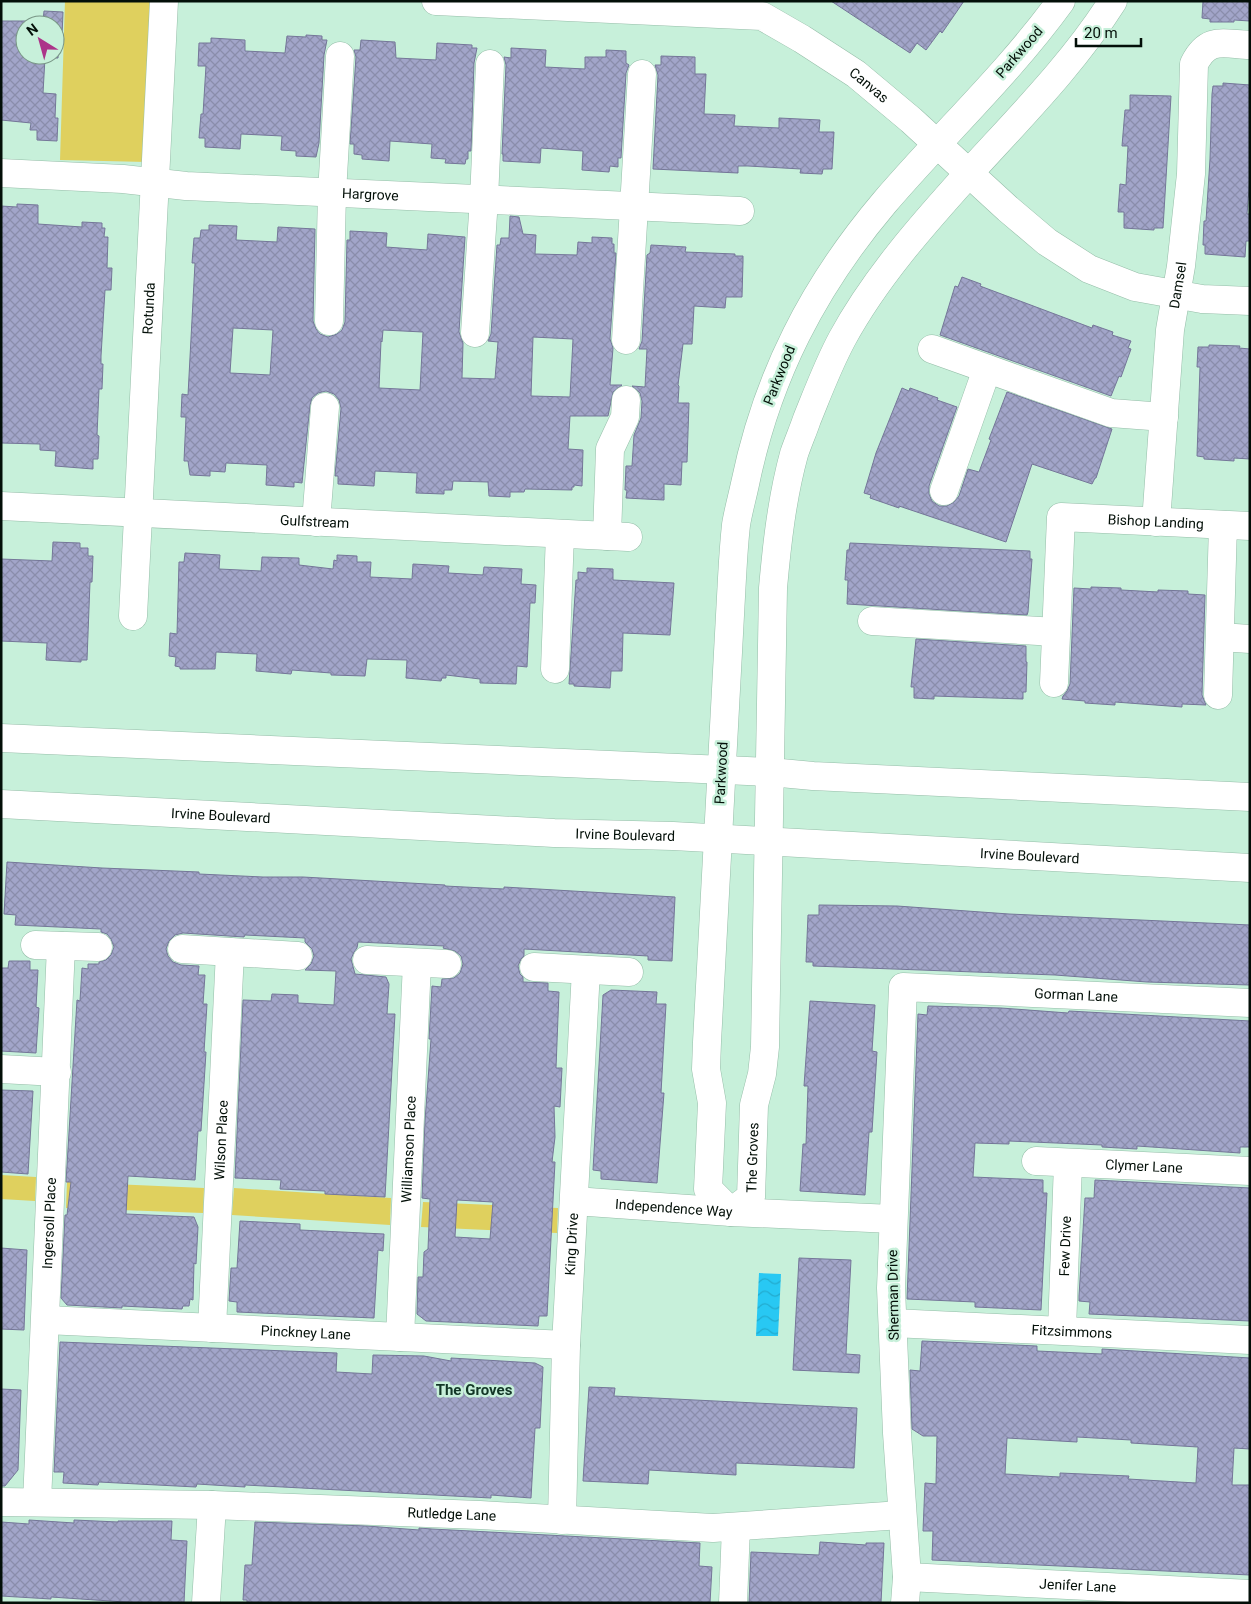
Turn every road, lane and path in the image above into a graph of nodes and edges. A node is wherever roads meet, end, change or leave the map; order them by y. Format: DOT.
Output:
graph roads {
  1 [pos="164,1"];
  2 [pos="436,1"];
  3 [pos="1061,1"];
  4 [pos="1113,1"];
  5 [pos="469,2"];
  6 [pos="762,9"];
  7 [pos="1250,45"];
  8 [pos="340,56"];
  9 [pos="490,64"];
  10 [pos="642,74"];
  11 [pos="938,144"];
  12 [pos="1,173"];
  13 [pos="969,173"];
  14 [pos="155,182"];
  15 [pos="332,193"];
  16 [pos="484,199"];
  17 [pos="634,206"];
  18 [pos="740,211"];
  19 [pos="1176,294"];
  20 [pos="1250,301"];
  21 [pos="329,321"];
  22 [pos="475,333"];
  23 [pos="626,340"];
  24 [pos="932,349"];
  25 [pos="987,369"];
  26 [pos="626,400"];
  27 [pos="325,407"];
  28 [pos="1164,417"];
  29 [pos="944,491"];
  30 [pos="1,506"];
  31 [pos="138,513"];
  32 [pos="316,522"];
  33 [pos="1156,522"];
  34 [pos="1223,525"];
  35 [pos="1250,526"];
  36 [pos="560,534"];
  37 [pos="133,616"];
  38 [pos="872,621"];
  39 [pos="1056,632"];
  40 [pos="1220,637"];
  41 [pos="1250,639"];
  42 [pos="554,669"];
  43 [pos="1054,683"];
  44 [pos="1218,695"];
  45 [pos="1,738"];
  46 [pos="722,771"];
  47 [pos="770,772"];
  48 [pos="1250,797"];
  49 [pos="1,804"];
  50 [pos="718,839"];
  51 [pos="769,842"];
  52 [pos="1250,868"];
  53 [pos="98,946"];
  54 [pos="182,949"];
  55 [pos="230,952"];
  56 [pos="298,956"];
  57 [pos="367,960"];
  58 [pos="417,963"];
  59 [pos="448,964"];
  60 [pos="534,966"];
  61 [pos="586,970"];
  62 [pos="629,972"];
  63 [pos="903,986"];
  64 [pos="1250,1002"];
  65 [pos="1,1069"];
  66 [pos="57,1072"];
  67 [pos="1036,1161"];
  68 [pos="1068,1163"];
  69 [pos="1250,1171"];
  70 [pos="574,1201"];
  71 [pos="731,1212"];
  72 [pos="893,1219"];
  73 [pos="46,1320"];
  74 [pos="893,1324"];
  75 [pos="212,1328"];
  76 [pos="1062,1330"];
  77 [pos="400,1337"];
  78 [pos="1250,1340"];
  79 [pos="566,1345"];
  80 [pos="1,1502"];
  81 [pos="37,1502"];
  82 [pos="212,1505"];
  83 [pos="901,1516"];
  84 [pos="562,1520"];
  85 [pos="736,1527"];
  86 [pos="906,1590"];
  87 [pos="1250,1594"];
  88 [pos="206,1603"];
  89 [pos="733,1603"];
  1 -- 14 [label="street, Rotunda"];
  2 -- 5 [label="street, Canvas"];
  3 -- 11 [label="street, Parkwood"];
  4 -- 13 [label="street"];
  5 -- 6 [label="street, Canvas"];
  6 -- 11 [label="street, Canvas"];
  7 -- 19 [label="street, Damsel"];
  8 -- 15 [label="street"];
  9 -- 16 [label="street"];
  10 -- 17 [label="street"];
  11 -- 13 [label="street, Canvas"];
  11 -- 46 [label="street, Parkwood"];
  12 -- 14 [label="street, Hargrove"];
  13 -- 19 [label="street, Canvas"];
  13 -- 47 [label="street"];
  14 -- 15 [label="street, Hargrove"];
  14 -- 31 [label="street, Rotunda"];
  15 -- 16 [label="street, Hargrove"];
  15 -- 21 [label="street"];
  16 -- 17 [label="street, Hargrove"];
  16 -- 22 [label="street"];
  17 -- 18 [label="street, Hargrove"];
  17 -- 23 [label="street"];
  19 -- 20 [label="street, Canvas"];
  19 -- 28 [label="street, Damsel"];
  24 -- 25 [label="street"];
  25 -- 28 [label="street"];
  25 -- 29 [label="street"];
  26 -- 36 [label="street, Gulfstream"];
  27 -- 32 [label="street"];
  28 -- 33 [label="street, Damsel"];
  30 -- 31 [label="street, Gulfstream"];
  31 -- 32 [label="street, Gulfstream"];
  31 -- 37 [label="street, Rotunda"];
  32 -- 36 [label="street, Gulfstream"];
  33 -- 34 [label="street, Bishop Landing"];
  33 -- 39 [label="street, Bishop Landing"];
  34 -- 35 [label="street, Bishop Landing"];
  34 -- 40 [label="street"];
  36 -- 42 [label="street"];
  38 -- 39 [label="street"];
  39 -- 43 [label="street"];
  40 -- 41 [label="street"];
  40 -- 44 [label="street"];
  45 -- 46 [label="street"];
  46 -- 47 [label="street"];
  46 -- 50 [label="street, Parkwood"];
  47 -- 48 [label="street"];
  47 -- 51 [label="street, The Groves"];
  49 -- 50 [label="street, Irvine Boulevard"];
  50 -- 51 [label="street, Irvine Boulevard"];
  50 -- 71 [label="street"];
  51 -- 52 [label="street, Irvine Boulevard"];
  51 -- 71 [label="street, The Groves"];
  53 -- 66 [label="street, Ingersoll Place"];
  54 -- 55 [label="street"];
  55 -- 56 [label="street"];
  55 -- 75 [label="street, Wilson Place"];
  57 -- 58 [label="street"];
  58 -- 59 [label="street"];
  58 -- 77 [label="street, Williamson Place"];
  60 -- 61 [label="street"];
  61 -- 62 [label="street"];
  61 -- 70 [label="street, King Drive"];
  63 -- 64 [label="street, Gorman Lane"];
  63 -- 72 [label="street, Sherman Drive"];
  65 -- 66 [label="street"];
  66 -- 73 [label="street, Ingersoll Place"];
  67 -- 68 [label="street, Clymer Lane"];
  68 -- 69 [label="street, Clymer Lane"];
  68 -- 76 [label="street, Few Drive"];
  70 -- 71 [label="street, Independence Way"];
  70 -- 79 [label="street, King Drive"];
  71 -- 72 [label="street, Independence Way"];
  72 -- 74 [label="street, Sherman Drive"];
  73 -- 75 [label="street, Pinckney Lane"];
  73 -- 81 [label="street, Ingersoll Place"];
  74 -- 76 [label="street, Fitzsimmons"];
  74 -- 83 [label="street, Sherman Drive"];
  75 -- 77 [label="street, Pinckney Lane"];
  76 -- 78 [label="street, Fitzsimmons"];
  77 -- 79 [label="street, Pinckney Lane"];
  79 -- 84 [label="street, King Drive"];
  80 -- 81 [label="street, Rutledge Lane"];
  81 -- 82 [label="street, Rutledge Lane"];
  82 -- 84 [label="street, Rutledge Lane"];
  82 -- 88 [label="street"];
  83 -- 85 [label="street, Rutledge Lane"];
  83 -- 86 [label="street, Sherman Drive"];
  84 -- 85 [label="street, Rutledge Lane"];
  85 -- 89 [label="street"];
  86 -- 87 [label="street, Jenifer Lane"];
}
